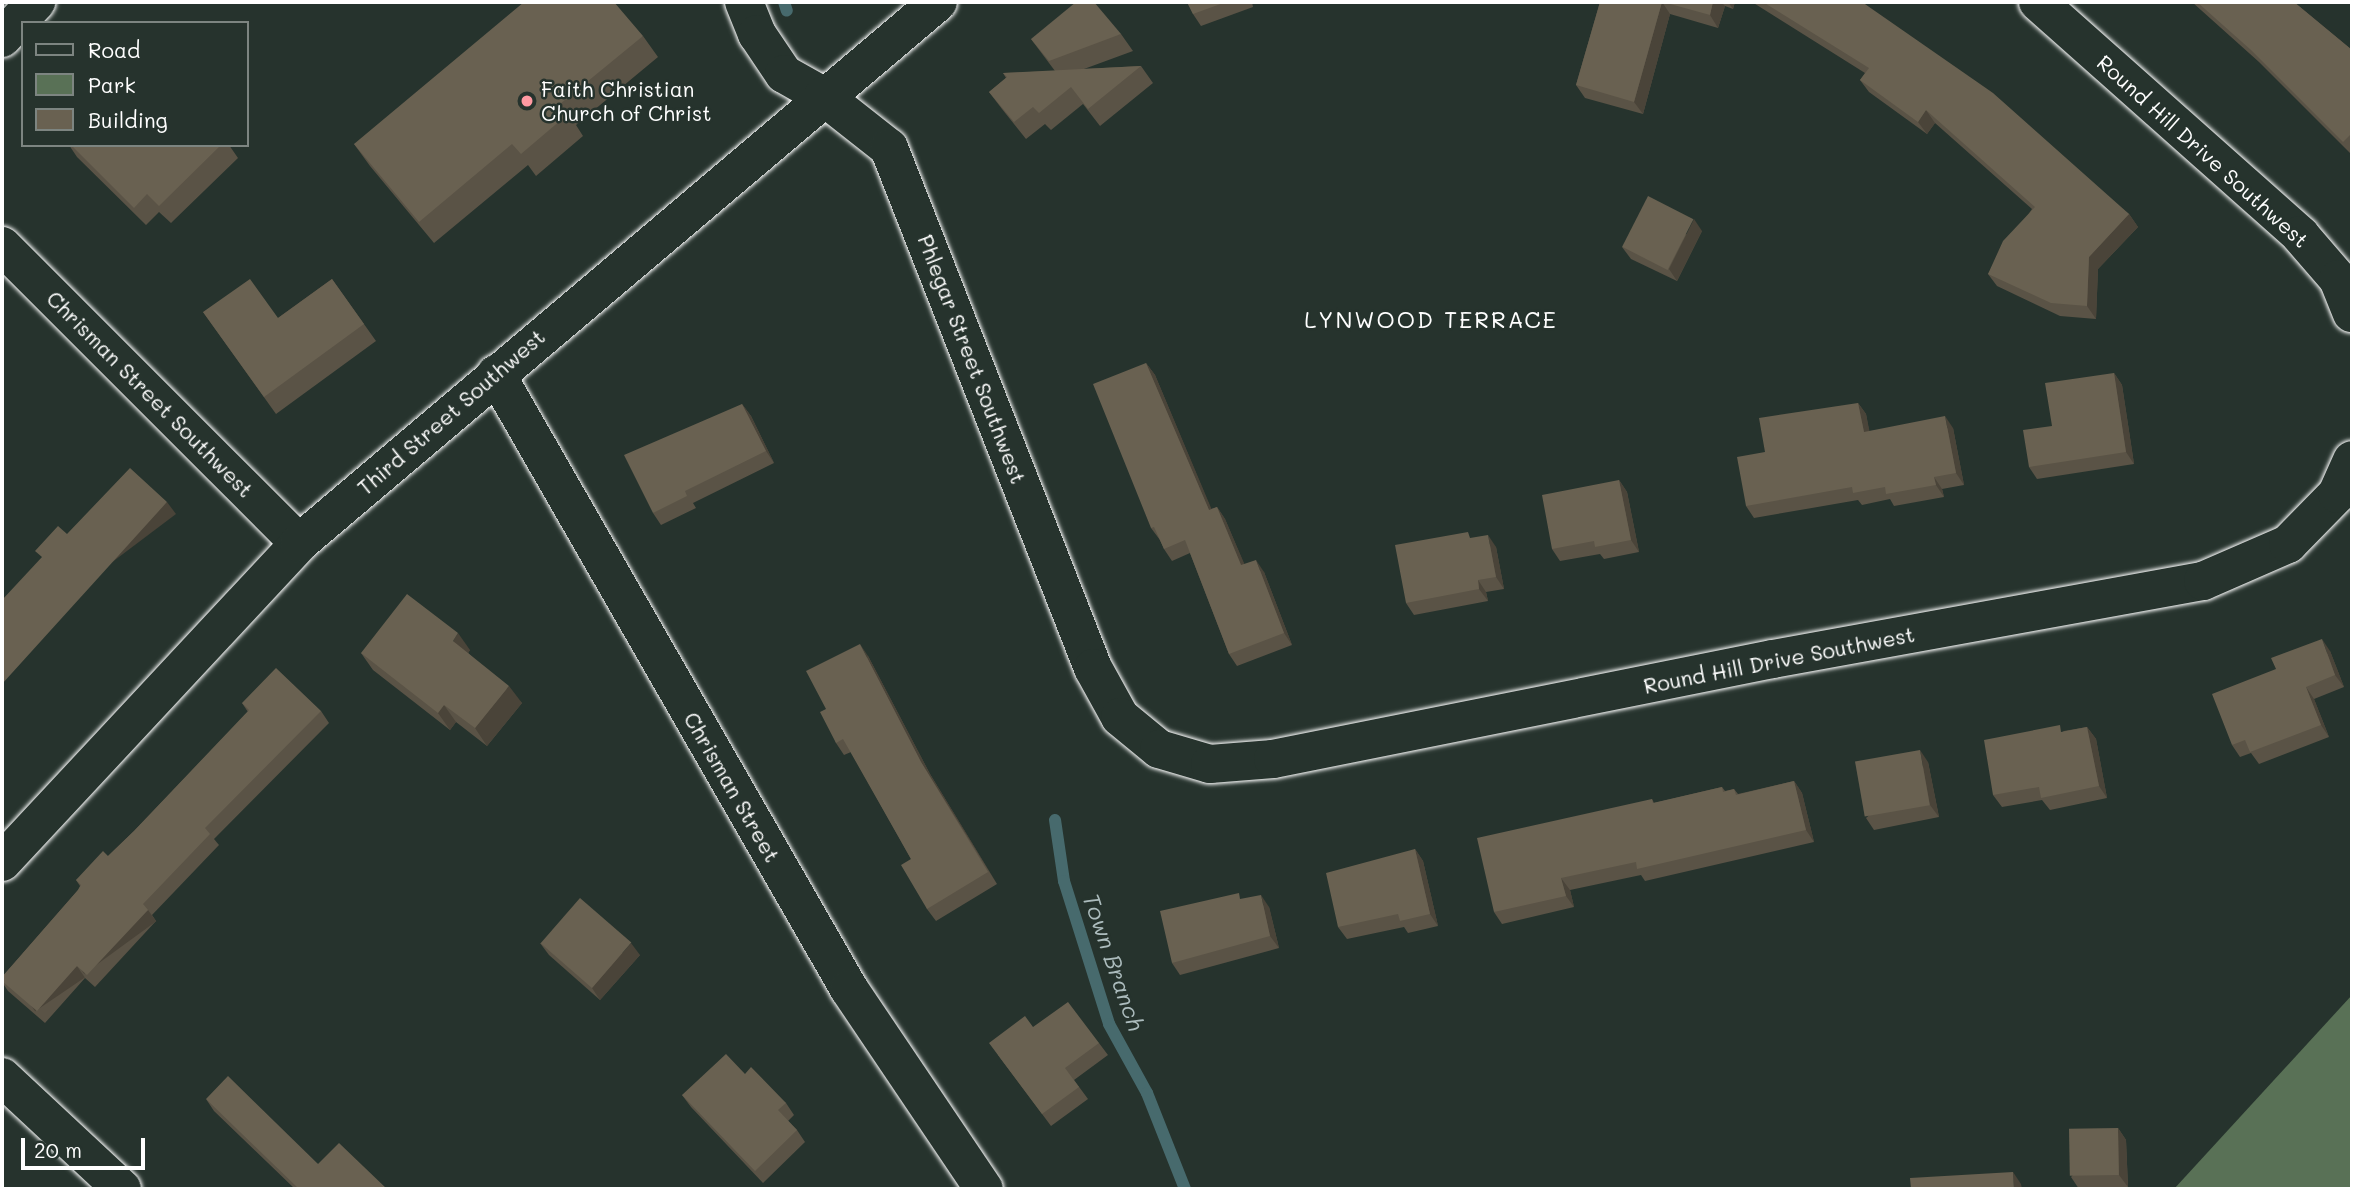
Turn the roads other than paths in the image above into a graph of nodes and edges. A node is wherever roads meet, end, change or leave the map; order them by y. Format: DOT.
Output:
graph roads {
  1 [pos="36,2"];
  2 [pos="744,2"];
  3 [pos="938,2"];
  4 [pos="2038,2"];
  5 [pos="2,38"];
  6 [pos="822,96"];
  7 [pos="2,246"];
  8 [pos="2352,313"];
  9 [pos="496,374"];
  10 [pos="2352,460"];
  11 [pos="299,543"];
  12 [pos="1160,749"];
  13 [pos="2,862"];
  14 [pos="2,1077"];
  15 [pos="122,1189"];
  16 [pos="984,1189"];
  1 -- 5 [label="street"];
  2 -- 6 [label="street, Phlegar Street Southwest"];
  3 -- 6 [label="street, Third Street Southwest"];
  4 -- 8 [label="street, Round Hill Drive Southwest"];
  6 -- 9 [label="street, Third Street Southwest"];
  6 -- 12 [label="street, Phlegar Street Southwest"];
  7 -- 11 [label="street, Chrisman Street Southwest"];
  9 -- 11 [label="street, Third Street Southwest"];
  9 -- 16 [label="street, Chrisman Street"];
  10 -- 12 [label="street, Round Hill Drive Southwest"];
  11 -- 13 [label="street, Third Street Southwest"];
  14 -- 15 [label="street"];
}
